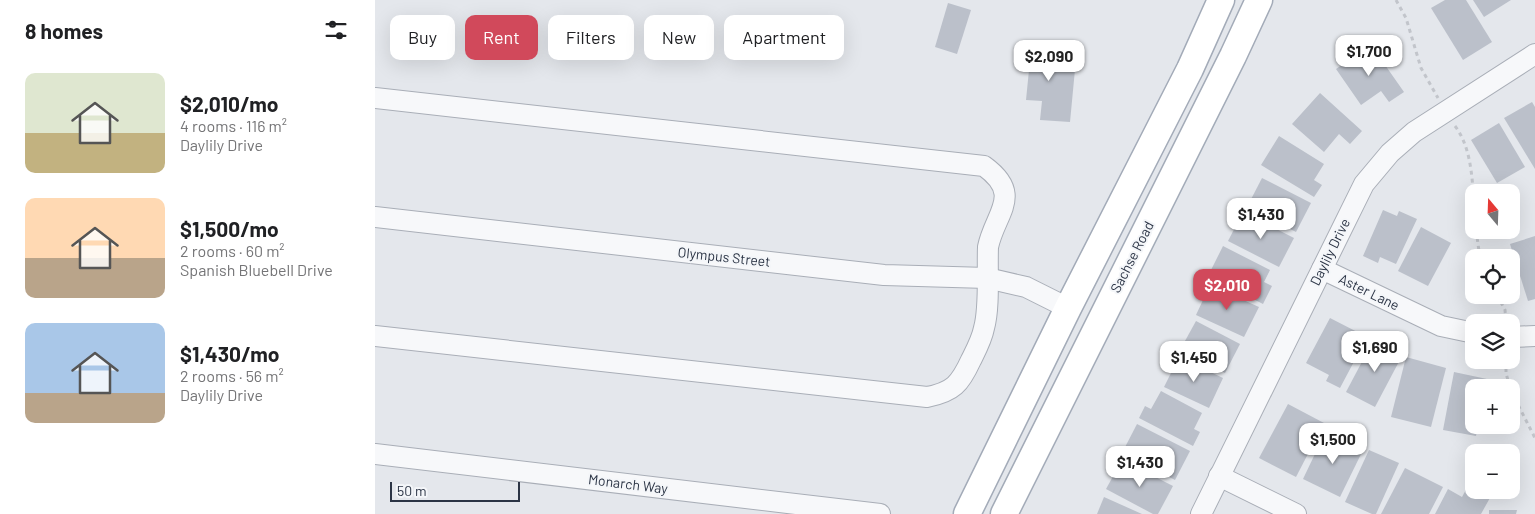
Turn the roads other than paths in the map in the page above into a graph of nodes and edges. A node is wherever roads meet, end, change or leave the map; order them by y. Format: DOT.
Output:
graph roads {
  1 [pos="1221,0"];
  2 [pos="1259,0"];
  3 [pos="1535,54"];
  4 [pos="376,102"];
  5 [pos="375,217"];
  6 [pos="1322,269"];
  7 [pos="987,278"];
  8 [pos="1068,308"];
  9 [pos="1465,331"];
  10 [pos="375,336"];
  11 [pos="1535,336"];
  12 [pos="1520,337"];
  13 [pos="375,454"];
  14 [pos="1219,476"];
  15 [pos="754,506"];
  16 [pos="875,513"];
  17 [pos="967,514"];
  18 [pos="1004,514"];
  19 [pos="1201,514"];
  20 [pos="1296,514"];
  1 -- 8 [label="main road"];
  2 -- 18 [label="main road, Sachse Road"];
  3 -- 6 [label="street, Daylily Drive"];
  4 -- 7 [label="street"];
  5 -- 7 [label="street, Olympus Street"];
  6 -- 9 [label="street, Aster Lane"];
  6 -- 14 [label="street, Daylily Drive"];
  7 -- 8 [label="street, Olympus Street"];
  7 -- 10 [label="street"];
  8 -- 17 [label="main road"];
  11 -- 12 [label="street"];
  13 -- 15 [label="street, Monarch Way"];
  14 -- 19 [label="street, Daylily Drive"];
  14 -- 20 [label="street"];
  15 -- 16 [label="street, Monarch Way"];
}
